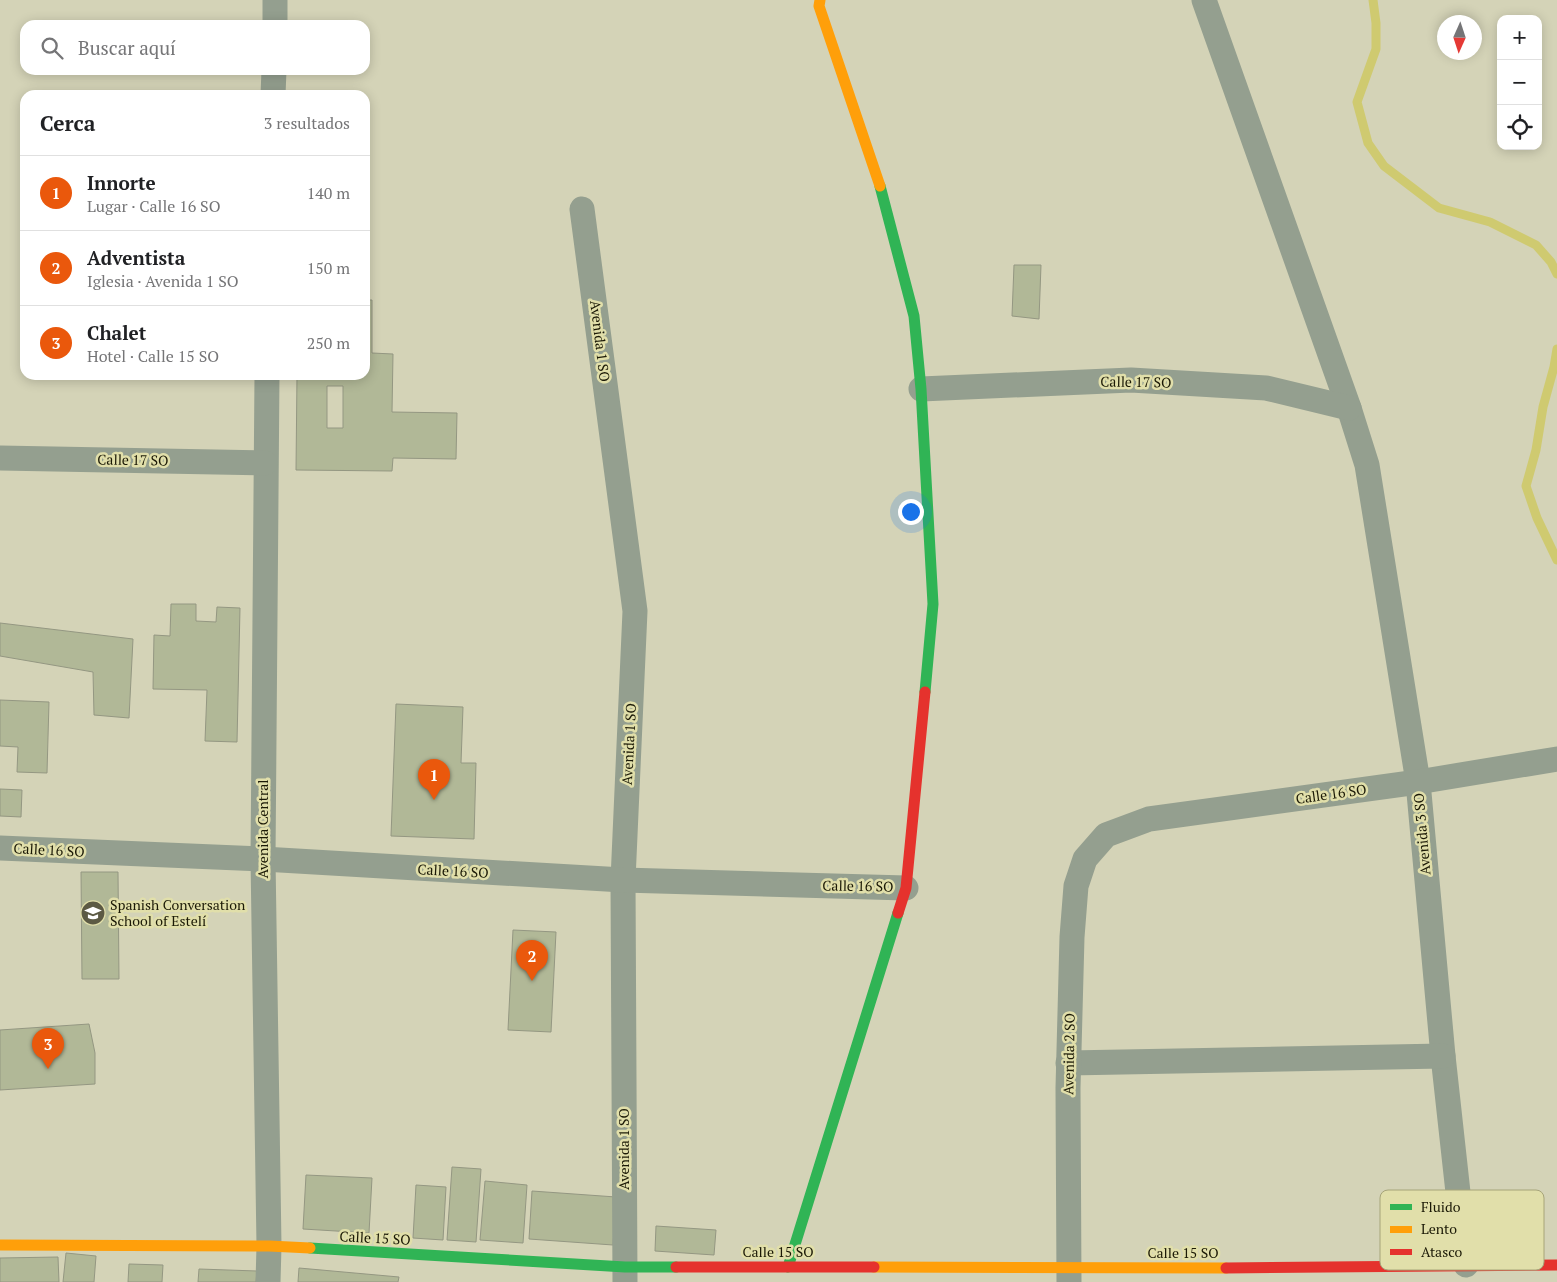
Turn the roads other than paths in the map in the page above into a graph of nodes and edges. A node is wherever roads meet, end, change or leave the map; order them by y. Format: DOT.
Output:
graph roads {
  1 [pos="275,0"];
  2 [pos="820,0"];
  3 [pos="1204,0"];
  4 [pos="275,20"];
  5 [pos="274,75"];
  6 [pos="273,90"];
  7 [pos="582,209"];
  8 [pos="267,380"];
  9 [pos="921,389"];
  10 [pos="1349,408"];
  11 [pos="0,458"];
  12 [pos="265,463"];
  13 [pos="1557,759"];
  14 [pos="1418,782"];
  15 [pos="1106,835"];
  16 [pos="0,848"];
  17 [pos="263,859"];
  18 [pos="623,880"];
  19 [pos="906,888"];
  20 [pos="1444,1056"];
  21 [pos="1068,1063"];
  22 [pos="1458,1190"];
  23 [pos="0,1245"];
  24 [pos="269,1246"];
  25 [pos="1544,1265"];
  26 [pos="1557,1265"];
  27 [pos="788,1267"];
  28 [pos="1380,1270"];
  29 [pos="1069,1274"];
  30 [pos="625,1275"];
  31 [pos="1288,1275"];
  32 [pos="268,1282"];
  1 -- 4 [label="street"];
  2 -- 9 [label="street"];
  3 -- 10 [label="street, Avenida 3 SO"];
  5 -- 6 [label="street"];
  7 -- 18 [label="street, Avenida 1 SO"];
  8 -- 12 [label="street, Avenida Central"];
  9 -- 10 [label="street, Calle 17 SO"];
  9 -- 19 [label="street"];
  10 -- 14 [label="street, Avenida 3 SO"];
  11 -- 12 [label="street, Calle 17 SO"];
  12 -- 17 [label="street, Avenida Central"];
  13 -- 14 [label="street, Calle 16 SO"];
  14 -- 15 [label="street, Calle 16 SO"];
  14 -- 20 [label="street, Avenida 3 SO"];
  15 -- 21 [label="street, Avenida 2 SO"];
  16 -- 17 [label="street, Calle 16 SO"];
  17 -- 18 [label="street, Calle 16 SO"];
  17 -- 24 [label="street, Avenida Central"];
  18 -- 19 [label="street, Calle 16 SO"];
  18 -- 30 [label="street, Avenida 1 SO"];
  19 -- 27 [label="street"];
  20 -- 21 [label="street"];
  20 -- 22 [label="street, Avenida 3 SO"];
  21 -- 29 [label="street, Avenida 2 SO"];
  23 -- 24 [label="street, Calle 15 SO"];
  24 -- 30 [label="street, Calle 15 SO"];
  24 -- 32 [label="street, Avenida Central"];
  25 -- 26 [label="street, Calle 15 SO"];
  27 -- 29 [label="street, Calle 15 SO"];
  27 -- 30 [label="street, Calle 15 SO"];
  28 -- 31 [label="street, Calle 15 SO"];
  29 -- 31 [label="street, Calle 15 SO"];
}
